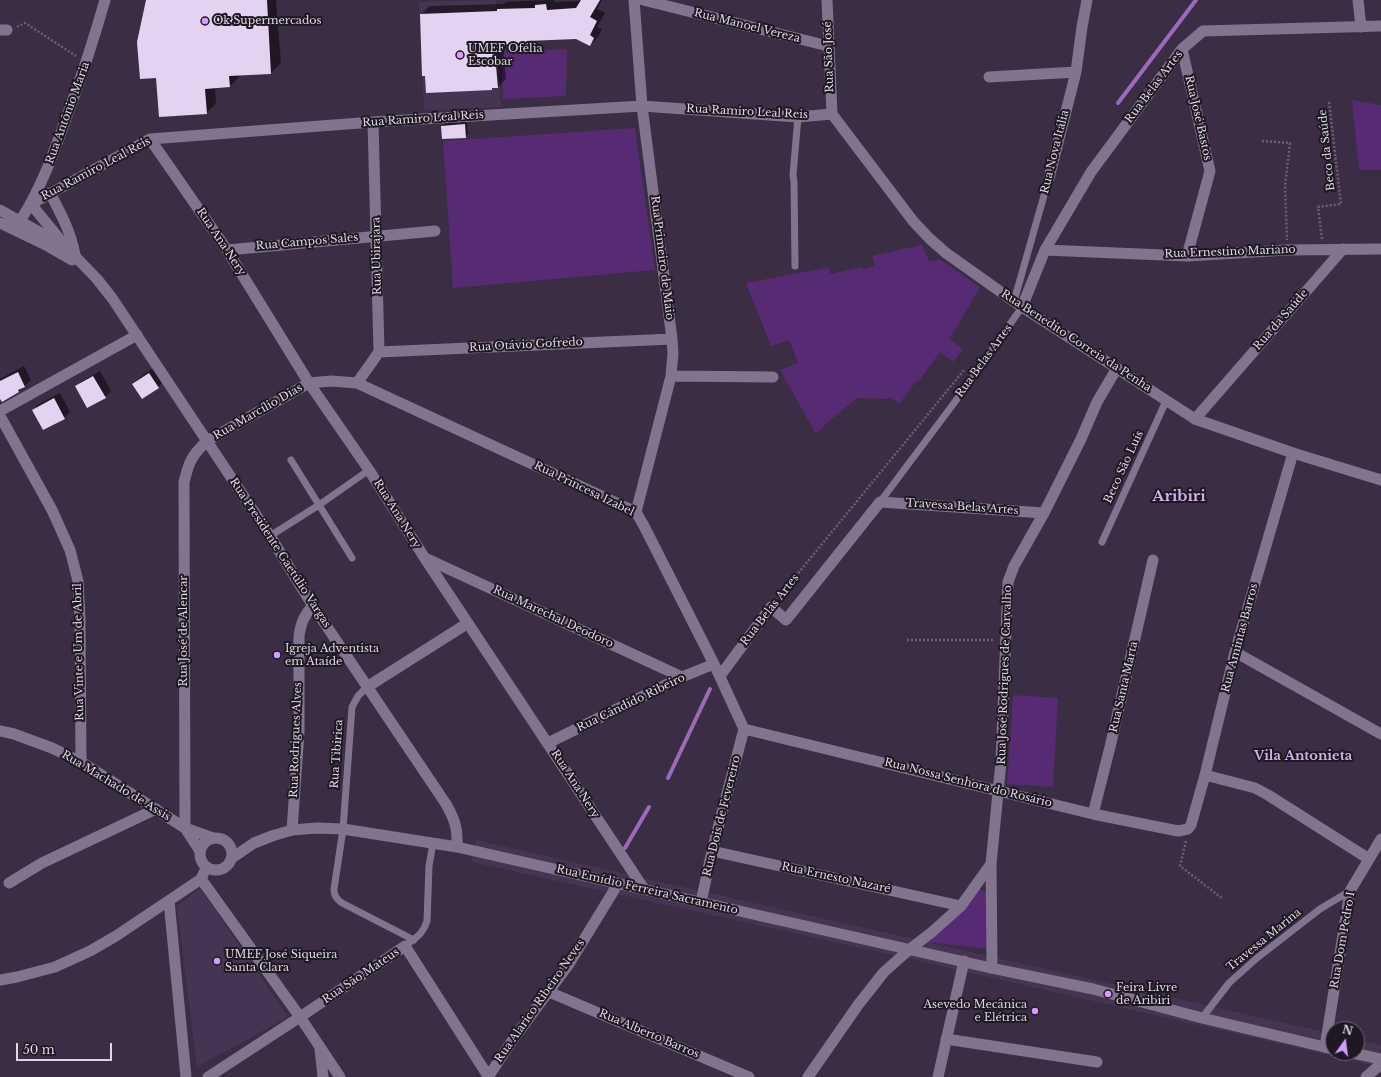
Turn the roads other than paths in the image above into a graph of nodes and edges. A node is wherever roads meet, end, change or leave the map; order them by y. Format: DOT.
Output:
graph roads {
  1 [pos="105,0"];
  2 [pos="634,0"];
  3 [pos="643,0"];
  4 [pos="827,0"];
  5 [pos="1087,0"];
  6 [pos="1358,0"];
  7 [pos="1381,26"];
  8 [pos="1361,27"];
  9 [pos="828,46"];
  10 [pos="1182,49"];
  11 [pos="1076,72"];
  12 [pos="989,77"];
  13 [pos="642,106"];
  14 [pos="832,114"];
  15 [pos="798,117"];
  16 [pos="374,122"];
  17 [pos="150,139"];
  18 [pos="1049,178"];
  19 [pos="50,194"];
  20 [pos="31,204"];
  21 [pos="0,210"];
  22 [pos="20,221"];
  23 [pos="0,223"];
  24 [pos="435,231"];
  25 [pos="377,235"];
  26 [pos="1343,249"];
  27 [pos="1381,249"];
  28 [pos="227,250"];
  29 [pos="1045,250"];
  30 [pos="70,251"];
  31 [pos="1186,256"];
  32 [pos="794,266"];
  33 [pos="85,267"];
  34 [pos="1018,304"];
  35 [pos="137,336"];
  36 [pos="672,339"];
  37 [pos="379,352"];
  38 [pos="1116,368"];
  39 [pos="671,376"];
  40 [pos="772,377"];
  41 [pos="309,382"];
  42 [pos="356,383"];
  43 [pos="1166,401"];
  44 [pos="0,411"];
  45 [pos="0,416"];
  46 [pos="1195,418"];
  47 [pos="207,441"];
  48 [pos="1292,452"];
  49 [pos="291,460"];
  50 [pos="369,470"];
  51 [pos="1381,480"];
  52 [pos="880,502"];
  53 [pos="319,505"];
  54 [pos="636,512"];
  55 [pos="1044,513"];
  56 [pos="270,536"];
  57 [pos="1102,542"];
  58 [pos="424,557"];
  59 [pos="352,558"];
  60 [pos="1153,560"];
  61 [pos="314,606"];
  62 [pos="468,623"];
  63 [pos="1235,652"];
  64 [pos="714,664"];
  65 [pos="720,676"];
  66 [pos="682,677"];
  67 [pos="367,687"];
  68 [pos="744,729"];
  69 [pos="0,731"];
  70 [pos="1381,734"];
  71 [pos="548,742"];
  72 [pos="81,762"];
  73 [pos="1205,775"];
  74 [pos="999,791"];
  75 [pos="156,809"];
  76 [pos="1093,814"];
  77 [pos="1191,825"];
  78 [pos="185,828"];
  79 [pos="343,829"];
  80 [pos="292,830"];
  81 [pos="213,838"];
  82 [pos="1381,839"];
  83 [pos="225,841"];
  84 [pos="254,843"];
  85 [pos="433,843"];
  86 [pos="457,847"];
  87 [pos="200,851"];
  88 [pos="712,851"];
  89 [pos="232,858"];
  90 [pos="1369,859"];
  91 [pos="991,864"];
  92 [pos="206,868"];
  93 [pos="201,879"];
  94 [pos="9,883"];
  95 [pos="617,883"];
  96 [pos="644,889"];
  97 [pos="974,889"];
  98 [pos="1350,891"];
  99 [pos="992,895"];
  100 [pos="169,901"];
  101 [pos="701,902"];
  102 [pos="961,906"];
  103 [pos="410,943"];
  104 [pos="910,949"];
  105 [pos="964,961"];
  106 [pos="991,968"];
  107 [pos="0,980"];
  108 [pos="549,992"];
  109 [pos="300,1017"];
  110 [pos="1202,1018"];
  111 [pos="1333,1021"];
  112 [pos="946,1039"];
  113 [pos="320,1047"];
  114 [pos="1325,1047"];
  115 [pos="1365,1056"];
  116 [pos="1381,1059"];
  117 [pos="1097,1062"];
  118 [pos="1381,1064"];
  119 [pos="488,1076"];
  120 [pos="186,1077"];
  121 [pos="208,1077"];
  122 [pos="323,1077"];
  123 [pos="340,1077"];
  124 [pos="749,1077"];
  125 [pos="808,1077"];
  126 [pos="938,1077"];
  127 [pos="1366,1077"];
  1 -- 20 [label="street, Rua Antônio Maria"];
  2 -- 13 [label="street, Rua Primeiro de Maio"];
  3 -- 9 [label="street, Rua Manoel Vereza"];
  4 -- 9 [label="street, Rua São José"];
  5 -- 11 [label="street, Rua Nova Itália"];
  6 -- 8 [label="street"];
  7 -- 8 [label="street"];
  8 -- 10 [label="street, Rua Belas Artes"];
  9 -- 14 [label="street, Rua São José"];
  10 -- 29 [label="street, Rua Belas Artes"];
  10 -- 31 [label="street, Rua José Bastos"];
  11 -- 12 [label="street"];
  11 -- 18 [label="street, Rua Nova Itália"];
  13 -- 15 [label="street, Rua Ramiro Leal Reis"];
  13 -- 16 [label="street, Rua Ramiro Leal Reis"];
  13 -- 36 [label="street, Rua Primeiro de Maio"];
  14 -- 15 [label="street, Rua Ramiro Leal Reis"];
  14 -- 34 [label="street, Rua Benedito Correia da Penha"];
  15 -- 32 [label="lane"];
  16 -- 17 [label="street, Rua Ramiro Leal Reis"];
  16 -- 25 [label="street, Rua Ubirajara"];
  17 -- 19 [label="street, Rua Ramiro Leal Reis"];
  17 -- 28 [label="street, Rua Ana Nery"];
  18 -- 34 [label="lane, Rua Nova Itália"];
  19 -- 20 [label="street, Rua Ramiro Leal Reis"];
  19 -- 30 [label="street"];
  20 -- 22 [label="street, Rua Antônio Maria"];
  20 -- 30 [label="street"];
  21 -- 22 [label="street, Rua Presidente Gaetúlio Vargas"];
  22 -- 30 [label="street, Rua Presidente Gaetúlio Vargas"];
  23 -- 33 [label="street, Rua Presidente Gaetúlio Vargas"];
  24 -- 25 [label="street, Rua Campos Sales"];
  25 -- 28 [label="street, Rua Campos Sales"];
  25 -- 37 [label="street, Rua Ubirajara"];
  26 -- 27 [label="street"];
  26 -- 31 [label="street, Rua Ernestino Mariano"];
  26 -- 46 [label="street, Rua da Saúde"];
  28 -- 41 [label="street, Rua Ana Nery"];
  29 -- 31 [label="street, Rua Ernestino Mariano"];
  29 -- 34 [label="street, Rua Belas Artes"];
  30 -- 33 [label="street, Rua Presidente Gaetúlio Vargas"];
  33 -- 35 [label="street, Rua Presidente Gaetúlio Vargas"];
  34 -- 38 [label="street, Rua Benedito Correia da Penha"];
  34 -- 52 [label="lane, Rua Belas Artes"];
  35 -- 44 [label="street"];
  35 -- 47 [label="street, Rua Presidente Gaetúlio Vargas"];
  36 -- 37 [label="street, Rua Otávio Gofredo"];
  36 -- 39 [label="street, Rua Primeiro de Maio"];
  37 -- 42 [label="street"];
  38 -- 43 [label="street, Rua Benedito Correia da Penha"];
  38 -- 55 [label="street, Rua José Rodrigues de Carvalho"];
  39 -- 40 [label="street"];
  39 -- 54 [label="street, Rua Primeiro de Maio"];
  41 -- 42 [label="street, Rua Princesa Izabel"];
  41 -- 47 [label="street, Rua Marcílio Dias"];
  41 -- 50 [label="street, Rua Ana Nery"];
  42 -- 54 [label="street, Rua Princesa Izabel"];
  43 -- 46 [label="street, Rua Benedito Correia da Penha"];
  43 -- 57 [label="lane, Beco São Luís"];
  45 -- 72 [label="street, Rua Vinte e Um de Abril"];
  46 -- 48 [label="street, Rua Benedito Correia da Penha"];
  47 -- 56 [label="street, Rua Presidente Gaetúlio Vargas"];
  47 -- 78 [label="street, Rua José de Alencar"];
  48 -- 51 [label="street, Rua Benedito Correia da Penha"];
  48 -- 63 [label="street, Rua Amintas Barros"];
  49 -- 53 [label="lane"];
  50 -- 53 [label="lane"];
  50 -- 58 [label="street, Rua Ana Nery"];
  52 -- 55 [label="street, Travessa Belas Artes"];
  52 -- 65 [label="street, Rua Belas Artes"];
  53 -- 56 [label="lane"];
  53 -- 59 [label="lane"];
  54 -- 64 [label="street, Rua Princesa Izabel"];
  55 -- 74 [label="street, Rua José Rodrigues de Carvalho"];
  56 -- 61 [label="street, Rua Presidente Gaetúlio Vargas"];
  58 -- 62 [label="street, Rua Ana Nery"];
  58 -- 66 [label="street, Rua Marechal Deodoro"];
  60 -- 76 [label="street, Rua Santa Marta"];
  61 -- 67 [label="street, Rua Presidente Gaetúlio Vargas"];
  61 -- 80 [label="street, Rua Rodrigues Alves"];
  62 -- 67 [label="street"];
  62 -- 71 [label="street, Rua Ana Nery"];
  63 -- 70 [label="street"];
  63 -- 73 [label="street, Rua Amintas Barros"];
  64 -- 65 [label="street, Rua Princesa Izabel"];
  64 -- 66 [label="street, Rua Cândido Ribeiro"];
  65 -- 68 [label="street, Rua Princesa Izabel"];
  66 -- 71 [label="street, Rua Cândido Ribeiro"];
  67 -- 79 [label="lane, Rua Tibirica"];
  67 -- 86 [label="street, Rua Presidente Gaetúlio Vargas"];
  68 -- 74 [label="street, Rua Nossa Senhora do Rosário"];
  68 -- 88 [label="street, Rua Dois de Fevereiro"];
  69 -- 72 [label="street, Rua Machado de Assis"];
  71 -- 96 [label="street, Rua Ana Nery"];
  72 -- 75 [label="street, Rua Machado de Assis"];
  73 -- 77 [label="street, Rua Amintas Barros"];
  73 -- 90 [label="street"];
  74 -- 76 [label="street, Rua Nossa Senhora do Rosário"];
  74 -- 91 [label="street, Rua José Rodrigues de Carvalho"];
  75 -- 78 [label="street, Rua Machado de Assis"];
  75 -- 94 [label="street"];
  76 -- 77 [label="street, Rua Nossa Senhora do Rosário"];
  78 -- 81 [label="street, Rua Machado de Assis"];
  78 -- 87 [label="street, Rua Machado de Assis"];
  79 -- 80 [label="street, Rua Emídio Ferreira Sacramento"];
  79 -- 85 [label="street, Rua Emídio Ferreira Sacramento"];
  79 -- 103 [label="lane, Rua Tibirica"];
  80 -- 84 [label="street, Rua Emídio Ferreira Sacramento"];
  81 -- 83 [label="street"];
  81 -- 87 [label="street"];
  82 -- 90 [label="street, Rua Dom Pedro I"];
  83 -- 84 [label="street, Rua Emídio Ferreira Sacramento"];
  83 -- 89 [label="street"];
  84 -- 89 [label="street, Rua Emídio Ferreira Sacramento"];
  85 -- 86 [label="street, Rua Emídio Ferreira Sacramento"];
  85 -- 103 [label="lane"];
  86 -- 95 [label="street, Rua Emídio Ferreira Sacramento"];
  87 -- 92 [label="street"];
  88 -- 101 [label="street, Rua Dois de Fevereiro"];
  88 -- 102 [label="street, Rua Ernesto Nazaré"];
  89 -- 92 [label="street"];
  90 -- 98 [label="street, Rua Dom Pedro I"];
  91 -- 97 [label="street, Rua José Rodrigues de Carvalho"];
  91 -- 99 [label="street, Rua José Rodrigues de Carvalho"];
  92 -- 93 [label="street"];
  93 -- 100 [label="street"];
  93 -- 109 [label="street"];
  95 -- 96 [label="street, Rua Emídio Ferreira Sacramento"];
  95 -- 108 [label="street, Rua Alarico Ribeiro Neves"];
  96 -- 101 [label="street, Rua Emídio Ferreira Sacramento"];
  97 -- 99 [label="street"];
  97 -- 102 [label="street, Rua José Rodrigues de Carvalho"];
  98 -- 110 [label="lane, Travessa Marina"];
  98 -- 111 [label="street, Rua Dom Pedro I"];
  99 -- 106 [label="street, Rua José Rodrigues de Carvalho"];
  100 -- 107 [label="street"];
  100 -- 120 [label="street"];
  101 -- 104 [label="street, Rua Emídio Ferreira Sacramento"];
  102 -- 104 [label="street, Rua José Rodrigues de Carvalho"];
  103 -- 109 [label="street, Rua São Mateus"];
  103 -- 119 [label="street, Rua São Mateus"];
  104 -- 105 [label="street, Rua Emídio Ferreira Sacramento"];
  104 -- 125 [label="street, Rua José Rodrigues de Carvalho"];
  105 -- 106 [label="street, Rua Emídio Ferreira Sacramento"];
  105 -- 112 [label="street"];
  106 -- 110 [label="street, Rua Emídio Ferreira Sacramento"];
  108 -- 119 [label="street, Rua Alarico Ribeiro Neves"];
  108 -- 124 [label="street, Rua Alberto Barros"];
  109 -- 113 [label="street"];
  109 -- 121 [label="street, Rua São Mateus"];
  110 -- 114 [label="street, Rua Emídio Ferreira Sacramento"];
  112 -- 117 [label="street"];
  112 -- 126 [label="street"];
  113 -- 122 [label="street"];
  113 -- 123 [label="street"];
  115 -- 116 [label="street"];
  118 -- 127 [label="street"];
}
